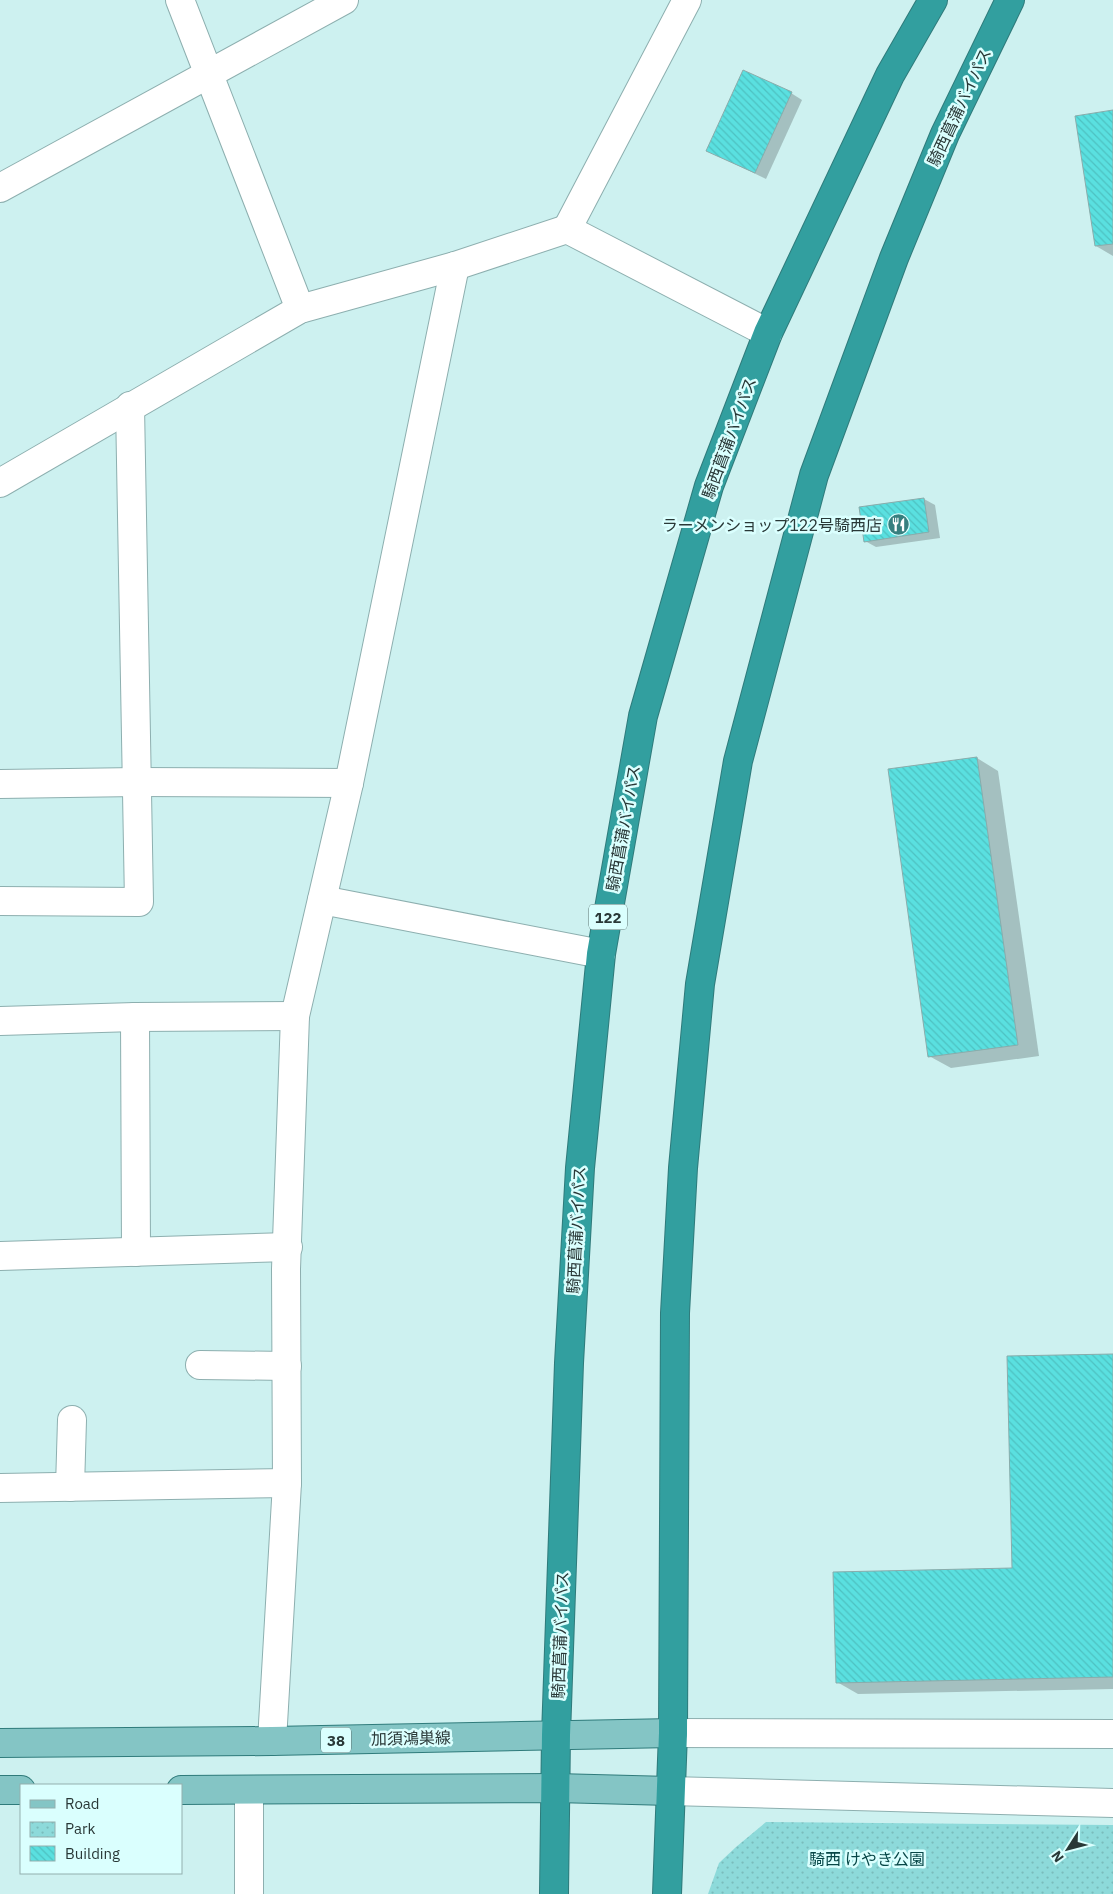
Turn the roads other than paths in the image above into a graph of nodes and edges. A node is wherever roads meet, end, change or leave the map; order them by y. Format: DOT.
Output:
graph roads {
  1 [pos="180,0"];
  2 [pos="344,0"];
  3 [pos="687,0"];
  4 [pos="933,0"];
  5 [pos="1010,0"];
  6 [pos="209,74"];
  7 [pos="0,188"];
  8 [pos="567,229"];
  9 [pos="455,266"];
  10 [pos="300,309"];
  11 [pos="768,333"];
  12 [pos="130,406"];
  13 [pos="0,483"];
  14 [pos="137,782"];
  15 [pos="349,783"];
  16 [pos="0,784"];
  17 [pos="322,900"];
  18 [pos="0,901"];
  19 [pos="601,954"];
  20 [pos="295,1016"];
  21 [pos="135,1017"];
  22 [pos="0,1021"];
  23 [pos="288,1247"];
  24 [pos="136,1252"];
  25 [pos="0,1256"];
  26 [pos="200,1365"];
  27 [pos="287,1366"];
  28 [pos="72,1420"];
  29 [pos="288,1483"];
  30 [pos="70,1487"];
  31 [pos="0,1488"];
  32 [pos="672,1733"];
  33 [pos="1113,1734"];
  34 [pos="556,1735"];
  35 [pos="272,1741"];
  36 [pos="0,1743"];
  37 [pos="556,1788"];
  38 [pos="0,1790"];
  39 [pos="20,1790"];
  40 [pos="182,1790"];
  41 [pos="249,1790"];
  42 [pos="670,1791"];
  43 [pos="1113,1803"];
  44 [pos="249,1894"];
  45 [pos="554,1894"];
  46 [pos="667,1894"];
  1 -- 6 [label="street"];
  2 -- 6 [label="street"];
  3 -- 8 [label="street"];
  4 -- 11 [label="highway, 騎西菖蒲バイパス / 122"];
  5 -- 32 [label="highway, 騎西菖蒲バイパス"];
  6 -- 7 [label="street"];
  6 -- 10 [label="street"];
  8 -- 9 [label="street"];
  8 -- 11 [label="street"];
  9 -- 10 [label="street"];
  9 -- 15 [label="street"];
  10 -- 12 [label="street"];
  11 -- 19 [label="highway, 騎西菖蒲バイパス / 122"];
  12 -- 13 [label="street"];
  12 -- 14 [label="street"];
  14 -- 15 [label="street"];
  14 -- 16 [label="street"];
  14 -- 18 [label="street"];
  15 -- 17 [label="street"];
  17 -- 19 [label="street"];
  17 -- 20 [label="street"];
  19 -- 34 [label="highway, 騎西菖蒲バイパス / 122"];
  20 -- 21 [label="street"];
  20 -- 23 [label="street"];
  21 -- 22 [label="street"];
  21 -- 24 [label="street"];
  23 -- 24 [label="street"];
  23 -- 27 [label="street"];
  24 -- 25 [label="street"];
  26 -- 27 [label="street"];
  27 -- 29 [label="street"];
  28 -- 30 [label="street"];
  29 -- 30 [label="street"];
  29 -- 35 [label="street"];
  30 -- 31 [label="street"];
  32 -- 33 [label="street"];
  32 -- 34 [label="main road, 加須鴻巣線 / 38"];
  32 -- 42 [label="highway, 騎西菖蒲バイパス"];
  34 -- 35 [label="main road, 加須鴻巣線 / 38"];
  34 -- 37 [label="highway, 騎西菖蒲バイパス / 122"];
  35 -- 36 [label="main road, 加須鴻巣線 / 38"];
  37 -- 41 [label="main road"];
  37 -- 42 [label="main road"];
  37 -- 45 [label="highway, 騎西菖蒲バイパス / 122"];
  38 -- 39 [label="main road"];
  40 -- 41 [label="main road"];
  41 -- 44 [label="street"];
  42 -- 43 [label="street"];
  42 -- 46 [label="highway, 騎西菖蒲バイパス"];
}
